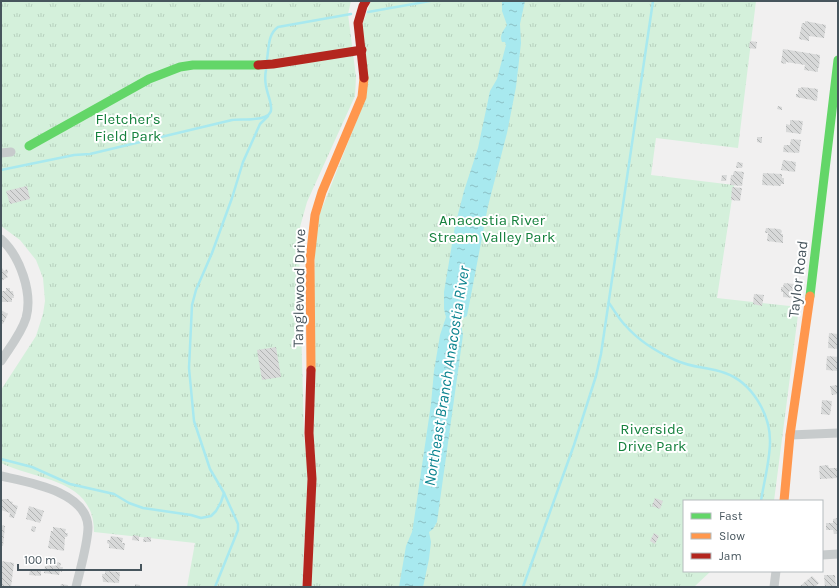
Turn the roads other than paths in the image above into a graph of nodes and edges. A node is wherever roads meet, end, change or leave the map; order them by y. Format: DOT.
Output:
graph roads {
  1 [pos="364,4"];
  2 [pos="362,50"];
  3 [pos="838,60"];
  4 [pos="29,146"];
  5 [pos="11,152"];
  6 [pos="1,154"];
  7 [pos="1,239"];
  8 [pos="1,361"];
  9 [pos="838,433"];
  10 [pos="790,435"];
  11 [pos="1,476"];
  12 [pos="784,500"];
  13 [pos="838,554"];
  14 [pos="823,556"];
  15 [pos="776,572"];
  16 [pos="76,587"];
  17 [pos="307,587"];
  18 [pos="774,587"];
  1 -- 2 [label="street, Tanglewood Drive"];
  2 -- 4 [label="street"];
  2 -- 17 [label="street, Tanglewood Drive"];
  3 -- 10 [label="street, Taylor Road"];
  5 -- 6 [label="street"];
  7 -- 8 [label="street"];
  9 -- 10 [label="street"];
  10 -- 12 [label="street, Taylor Road"];
  11 -- 16 [label="street"];
  13 -- 14 [label="street"];
  15 -- 18 [label="street"];
}
